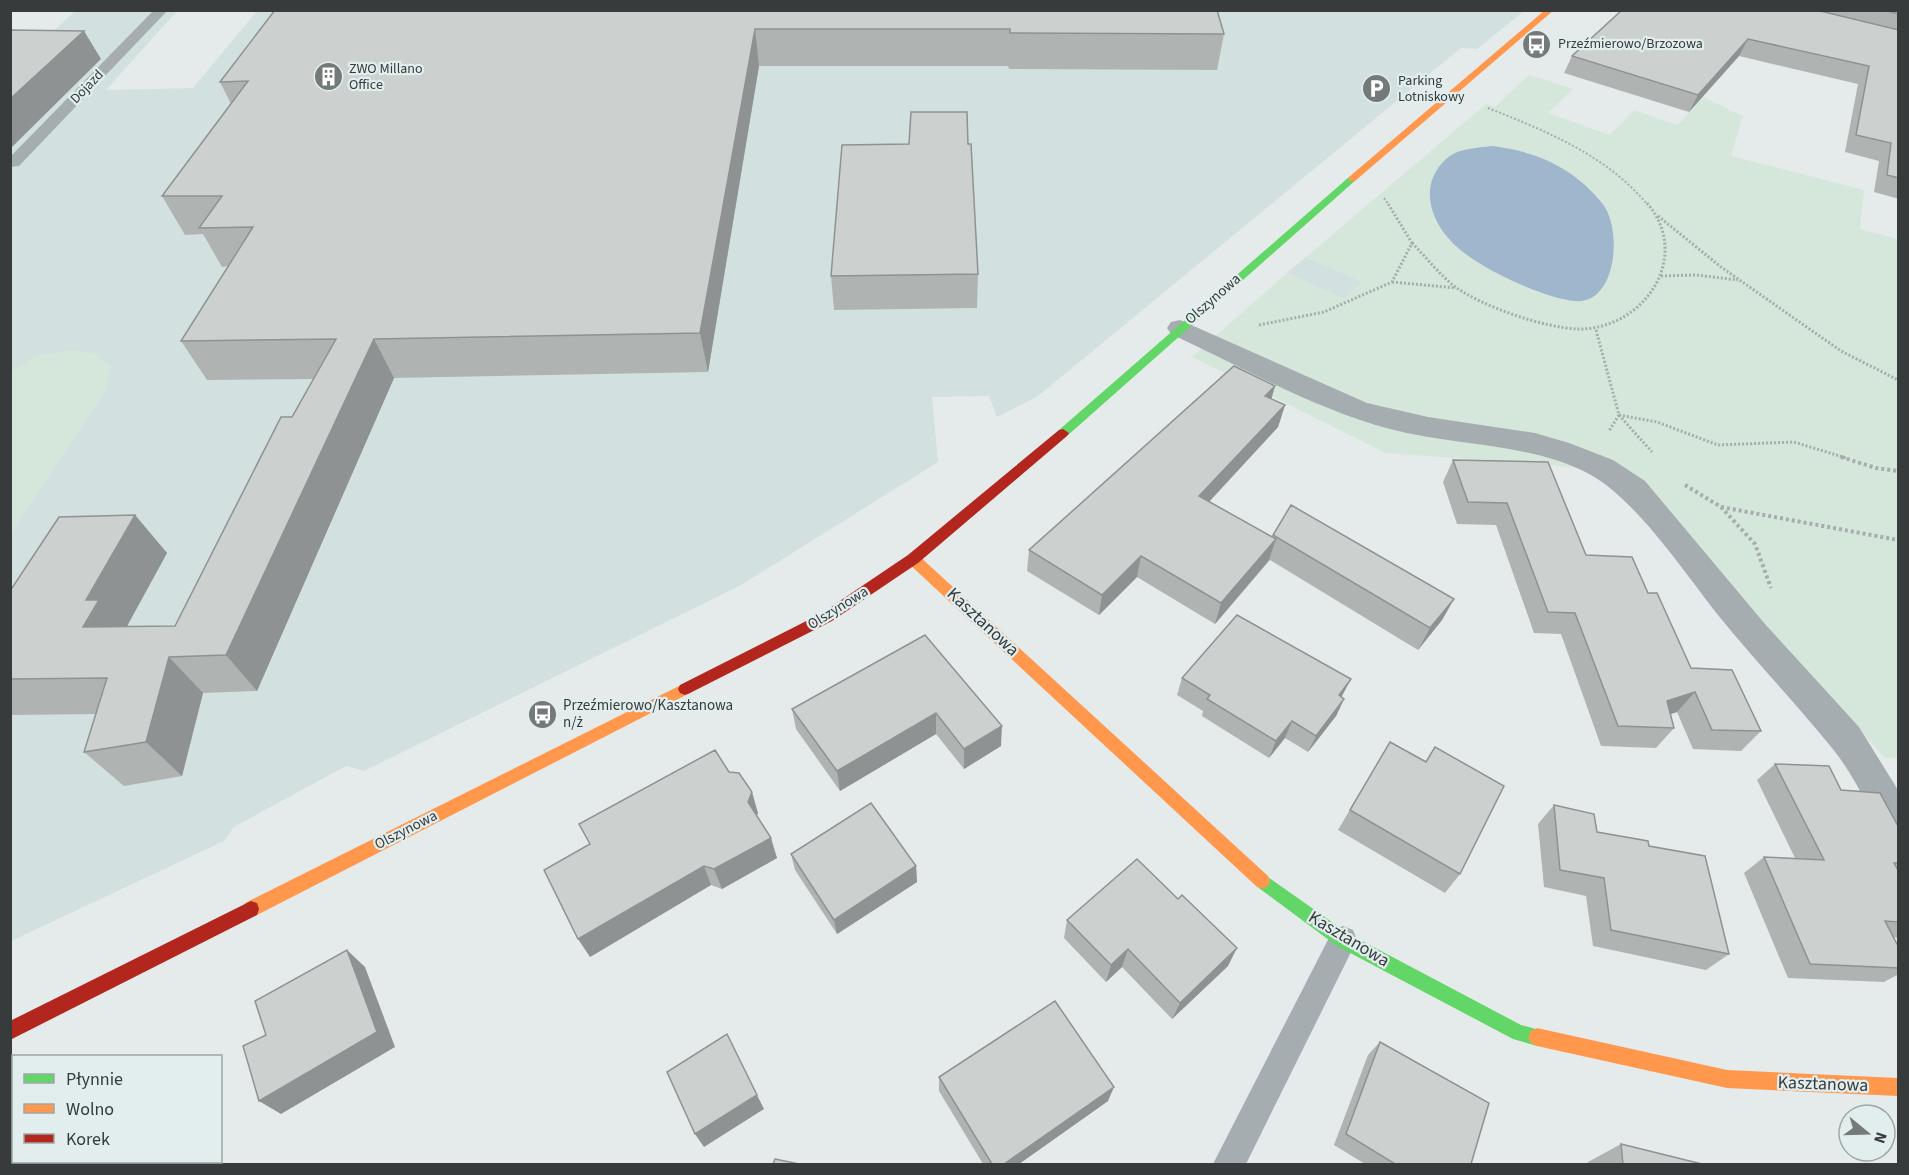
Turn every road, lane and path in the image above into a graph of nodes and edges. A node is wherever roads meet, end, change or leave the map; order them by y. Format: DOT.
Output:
graph roads {
  1 [pos="162,10"];
  2 [pos="1550,10"];
  3 [pos="1482,105"];
  4 [pos="13,162"];
  5 [pos="1382,195"];
  6 [pos="1657,216"];
  7 [pos="1412,243"];
  8 [pos="1661,276"];
  9 [pos="1740,280"];
  10 [pos="1392,282"];
  11 [pos="1456,288"];
  12 [pos="1180,328"];
  13 [pos="1596,330"];
  14 [pos="1210,342"];
  15 [pos="1899,380"];
  16 [pos="1619,415"];
  17 [pos="1590,461"];
  18 [pos="1899,471"];
  19 [pos="1721,507"];
  20 [pos="1899,540"];
  21 [pos="913,559"];
  22 [pos="1899,827"];
  23 [pos="1343,940"];
  24 [pos="10,1031"];
  25 [pos="1899,1087"];
  26 [pos="1228,1164"];
  1 -- 4 [label="lane, Dojazd"];
  2 -- 12 [label="street, Olszynowa"];
  3 -- 6 [label="path"];
  5 -- 7 [label="path"];
  6 -- 8 [label="path"];
  6 -- 9 [label="path"];
  7 -- 10 [label="path"];
  7 -- 11 [label="path"];
  8 -- 9 [label="path"];
  8 -- 13 [label="path"];
  9 -- 15 [label="path"];
  10 -- 11 [label="path"];
  10 -- 14 [label="path"];
  11 -- 13 [label="path"];
  12 -- 14 [label="street"];
  12 -- 21 [label="street, Olszynowa"];
  13 -- 16 [label="path"];
  14 -- 17 [label="street"];
  16 -- 17 [label="path"];
  16 -- 18 [label="path"];
  17 -- 22 [label="street"];
  19 -- 20 [label="path"];
  21 -- 23 [label="street, Kasztanowa"];
  21 -- 24 [label="street, Olszynowa"];
  23 -- 25 [label="street, Kasztanowa"];
  23 -- 26 [label="lane"];
}
